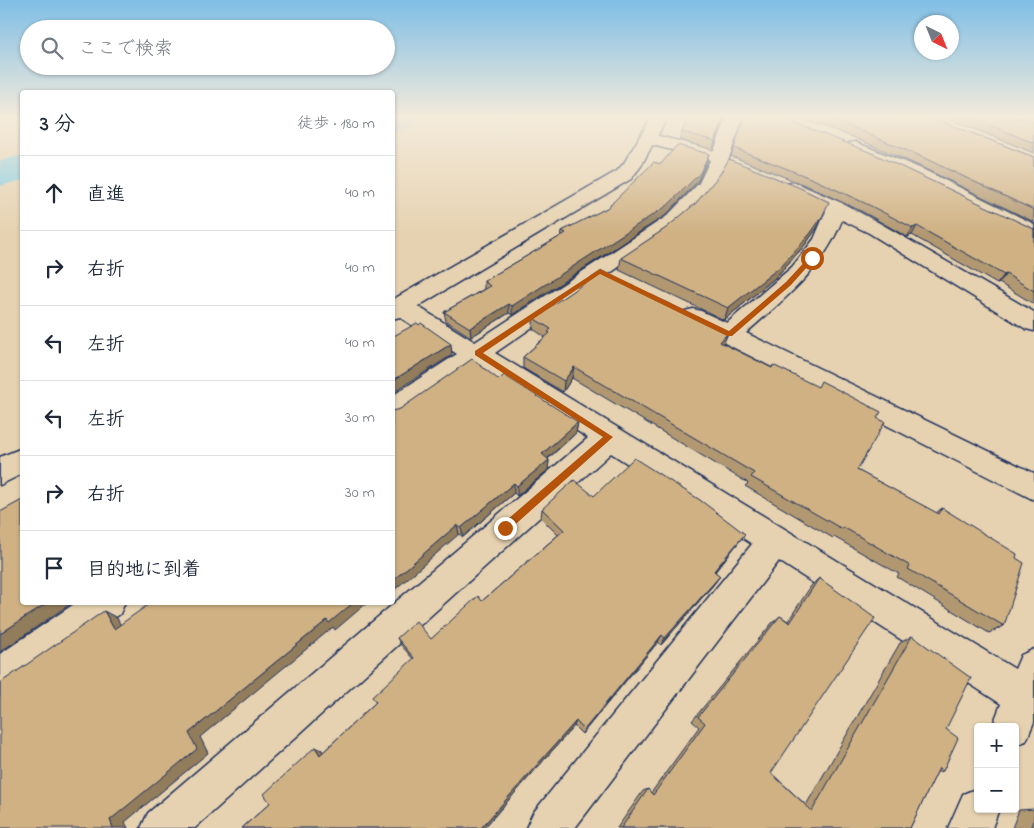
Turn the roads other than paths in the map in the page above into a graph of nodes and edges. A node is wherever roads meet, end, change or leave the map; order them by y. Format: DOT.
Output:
graph roads {
  1 [pos="637,157"];
  2 [pos="713,157"];
  3 [pos="729,157"];
  4 [pos="878,157"];
  5 [pos="728,161"];
  6 [pos="778,181"];
  7 [pos="837,208"];
  8 [pos="1034,232"];
  9 [pos="600,271"];
  10 [pos="626,284"];
  11 [pos="669,305"];
  12 [pos="397,309"];
  13 [pos="1034,323"];
  14 [pos="729,335"];
  15 [pos="478,353"];
  16 [pos="395,408"];
  17 [pos="609,437"];
  18 [pos="20,461"];
  19 [pos="0,472"];
  20 [pos="1034,487"];
  21 [pos="775,541"];
  22 [pos="104,605"];
  23 [pos="0,676"];
  24 [pos="1026,699"];
  25 [pos="976,813"];
  26 [pos="163,828"];
  27 [pos="548,828"];
  28 [pos="970,828"];
  1 -- 12 [label="street"];
  2 -- 5 [label="street"];
  3 -- 5 [label="street"];
  4 -- 8 [label="street"];
  5 -- 9 [label="street"];
  6 -- 7 [label="street"];
  7 -- 13 [label="street"];
  7 -- 14 [label="street"];
  9 -- 10 [label="street"];
  9 -- 15 [label="street"];
  11 -- 14 [label="street"];
  12 -- 15 [label="street"];
  14 -- 20 [label="street"];
  15 -- 16 [label="street"];
  15 -- 17 [label="street"];
  17 -- 21 [label="street"];
  17 -- 26 [label="street"];
  18 -- 19 [label="street"];
  21 -- 24 [label="street"];
  21 -- 27 [label="street"];
  22 -- 23 [label="street"];
  25 -- 28 [label="street"];
}
